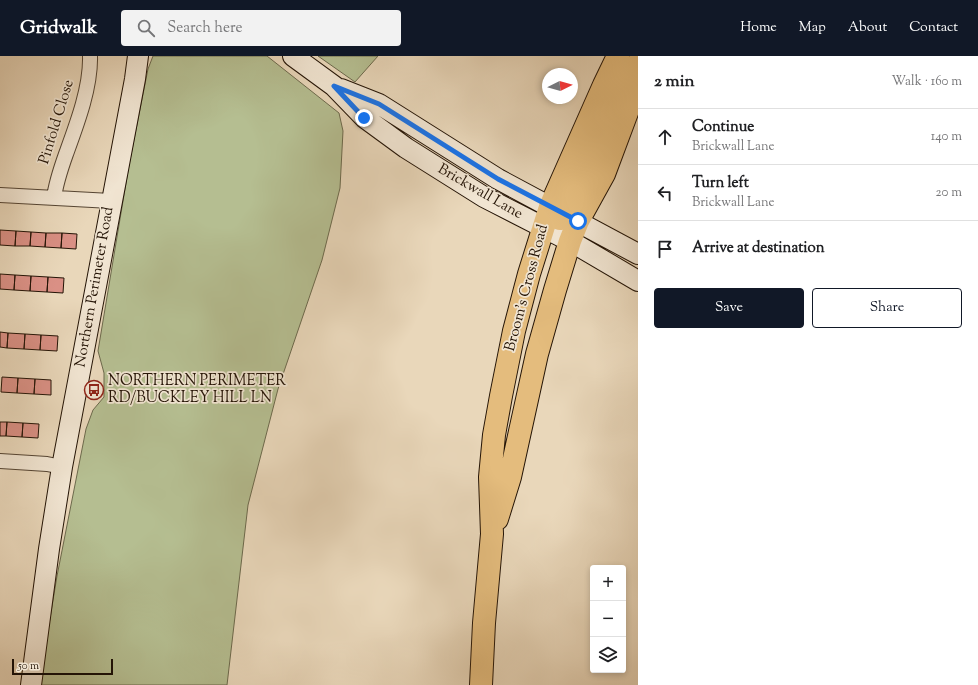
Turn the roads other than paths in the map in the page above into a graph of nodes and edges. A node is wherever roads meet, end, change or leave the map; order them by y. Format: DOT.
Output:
graph roads {
  1 [pos="90,56"];
  2 [pos="138,56"];
  3 [pos="293,56"];
  4 [pos="618,56"];
  5 [pos="638,63"];
  6 [pos="638,82"];
  7 [pos="334,86"];
  8 [pos="0,195"];
  9 [pos="54,198"];
  10 [pos="111,201"];
  11 [pos="565,221"];
  12 [pos="543,227"];
  13 [pos="638,254"];
  14 [pos="638,281"];
  15 [pos="0,461"];
  16 [pos="62,467"];
  17 [pos="492,534"];
  18 [pos="31,685"];
  19 [pos="481,685"];
  1 -- 9 [label="street, Pinfold Close"];
  2 -- 10 [label="main road, Northern Perimeter Road"];
  3 -- 7 [label="main road, Brickwall Lane"];
  4 -- 11 [label="highway, Broom's Cross Road"];
  5 -- 11 [label="highway"];
  6 -- 11 [label="highway, Broom's Cross Road"];
  7 -- 11 [label="main road, Brickwall Lane"];
  7 -- 12 [label="main road, Brickwall Lane"];
  8 -- 9 [label="street"];
  9 -- 10 [label="street"];
  10 -- 16 [label="main road, Northern Perimeter Road"];
  11 -- 12 [label="highway, Broom's Cross Road"];
  11 -- 12 [label="main road, Brickwall Lane"];
  11 -- 13 [label="main road, Brickwall Lane"];
  11 -- 14 [label="main road, Brickwall Lane"];
  11 -- 17 [label="highway, Broom's Cross Road"];
  12 -- 17 [label="highway, Broom's Cross Road"];
  15 -- 16 [label="street"];
  16 -- 18 [label="main road, Northern Perimeter Road"];
  17 -- 19 [label="highway, Broom's Cross Road"];
}
